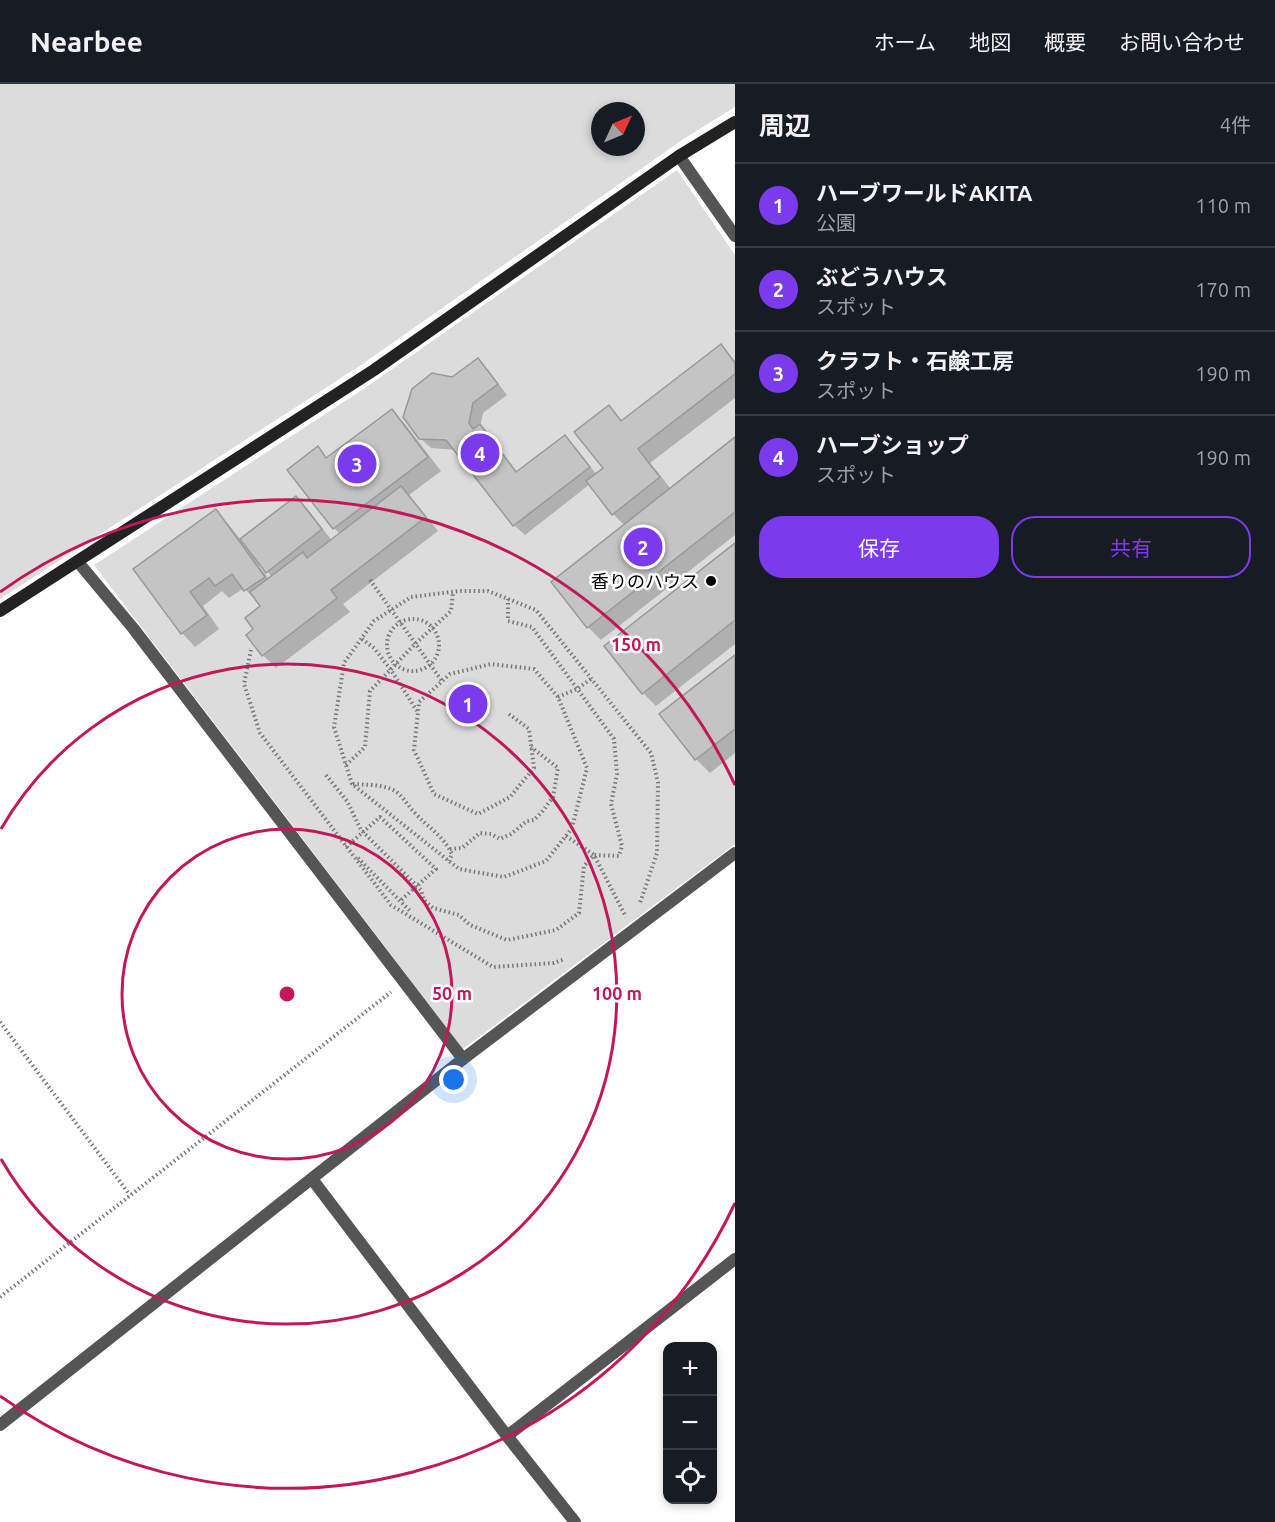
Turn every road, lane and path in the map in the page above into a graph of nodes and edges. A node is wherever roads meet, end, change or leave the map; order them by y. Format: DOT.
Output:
graph roads {
  1 [pos="735,122"];
  2 [pos="680,156"];
  3 [pos="735,236"];
  4 [pos="78,561"];
  5 [pos="370,580"];
  6 [pos="453,592"];
  7 [pos="507,599"];
  8 [pos="391,610"];
  9 [pos="0,611"];
  10 [pos="433,628"];
  11 [pos="362,639"];
  12 [pos="415,644"];
  13 [pos="251,650"];
  14 [pos="396,664"];
  15 [pos="391,670"];
  16 [pos="591,679"];
  17 [pos="442,681"];
  18 [pos="577,689"];
  19 [pos="558,697"];
  20 [pos="418,712"];
  21 [pos="509,714"];
  22 [pos="531,747"];
  23 [pos="346,765"];
  24 [pos="326,775"];
  25 [pos="352,784"];
  26 [pos="363,832"];
  27 [pos="566,836"];
  28 [pos="346,847"];
  29 [pos="450,849"];
  30 [pos="735,853"];
  31 [pos="594,855"];
  32 [pos="449,861"];
  33 [pos="417,886"];
  34 [pos="400,901"];
  35 [pos="410,911"];
  36 [pos="637,911"];
  37 [pos="632,916"];
  38 [pos="574,955"];
  39 [pos="403,982"];
  40 [pos="0,1022"];
  41 [pos="463,1059"];
  42 [pos="312,1179"];
  43 [pos="130,1195"];
  44 [pos="735,1259"];
  45 [pos="0,1297"];
  46 [pos="0,1425"];
  47 [pos="507,1436"];
  48 [pos="575,1522"];
  1 -- 2 [label="street"];
  2 -- 3 [label="street"];
  2 -- 4 [label="street"];
  4 -- 9 [label="street"];
  4 -- 39 [label="street"];
  5 -- 8 [label="path"];
  6 -- 7 [label="path"];
  6 -- 8 [label="path"];
  6 -- 10 [label="path"];
  7 -- 16 [label="path"];
  7 -- 18 [label="path"];
  8 -- 11 [label="path"];
  8 -- 12 [label="path"];
  10 -- 12 [label="path"];
  10 -- 14 [label="path"];
  10 -- 14 [label="path"];
  11 -- 15 [label="path"];
  11 -- 23 [label="path"];
  12 -- 14 [label="path"];
  12 -- 17 [label="path"];
  13 -- 28 [label="path"];
  14 -- 15 [label="path"];
  15 -- 20 [label="path"];
  15 -- 23 [label="path"];
  16 -- 18 [label="path"];
  16 -- 36 [label="path"];
  17 -- 19 [label="path"];
  17 -- 20 [label="path"];
  18 -- 19 [label="path"];
  18 -- 31 [label="path"];
  19 -- 27 [label="path"];
  20 -- 22 [label="path"];
  21 -- 22 [label="path"];
  22 -- 29 [label="path"];
  23 -- 25 [label="path"];
  24 -- 26 [label="path"];
  25 -- 29 [label="path"];
  25 -- 32 [label="path"];
  26 -- 28 [label="path"];
  26 -- 33 [label="path"];
  26 -- 33 [label="path"];
  27 -- 31 [label="path"];
  27 -- 32 [label="path"];
  28 -- 34 [label="path"];
  28 -- 38 [label="path"];
  29 -- 32 [label="path"];
  30 -- 41 [label="street"];
  31 -- 33 [label="path"];
  31 -- 37 [label="path"];
  33 -- 34 [label="path"];
  34 -- 35 [label="path"];
  39 -- 41 [label="street"];
  39 -- 43 [label="path"];
  40 -- 43 [label="path"];
  41 -- 42 [label="street"];
  42 -- 46 [label="street"];
  42 -- 47 [label="street"];
  43 -- 45 [label="path"];
  44 -- 47 [label="street"];
  47 -- 48 [label="street"];
}
